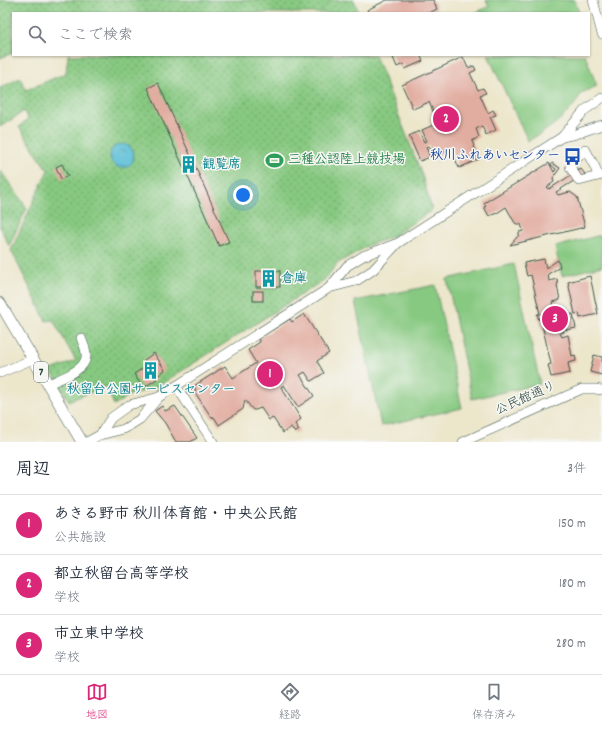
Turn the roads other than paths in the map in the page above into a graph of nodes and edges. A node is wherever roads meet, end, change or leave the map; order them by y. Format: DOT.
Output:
graph roads {
  1 [pos="593,0"];
  2 [pos="602,34"];
  3 [pos="602,98"];
  4 [pos="602,125"];
  5 [pos="562,137"];
  6 [pos="398,243"];
  7 [pos="368,254"];
  8 [pos="378,266"];
  9 [pos="344,270"];
  10 [pos="351,283"];
  11 [pos="329,288"];
  12 [pos="0,303"];
  13 [pos="81,338"];
  14 [pos="33,358"];
  15 [pos="0,373"];
  16 [pos="48,384"];
  17 [pos="176,386"];
  18 [pos="602,390"];
  19 [pos="159,397"];
  20 [pos="129,405"];
  21 [pos="111,418"];
  22 [pos="140,419"];
  23 [pos="118,431"];
  24 [pos="100,435"];
  25 [pos="82,442"];
  26 [pos="88,442"];
  27 [pos="213,442"];
  28 [pos="463,442"];
  1 -- 2 [label="street"];
  3 -- 5 [label="street"];
  4 -- 5 [label="street"];
  5 -- 6 [label="street"];
  6 -- 7 [label="street"];
  6 -- 8 [label="street"];
  7 -- 8 [label="street"];
  7 -- 9 [label="street"];
  8 -- 10 [label="street"];
  9 -- 10 [label="street"];
  9 -- 11 [label="street"];
  10 -- 11 [label="street"];
  11 -- 17 [label="street"];
  12 -- 14 [label="main road, 7"];
  13 -- 16 [label="street"];
  14 -- 15 [label="street"];
  14 -- 16 [label="main road, 7"];
  16 -- 25 [label="main road, 7"];
  17 -- 19 [label="street"];
  17 -- 27 [label="street"];
  18 -- 28 [label="street, 公民館通り"];
  19 -- 20 [label="street"];
  19 -- 22 [label="street"];
  20 -- 21 [label="street"];
  20 -- 22 [label="street"];
  21 -- 23 [label="street"];
  21 -- 24 [label="street"];
  22 -- 23 [label="street"];
  23 -- 24 [label="street"];
  24 -- 26 [label="street"];
}
